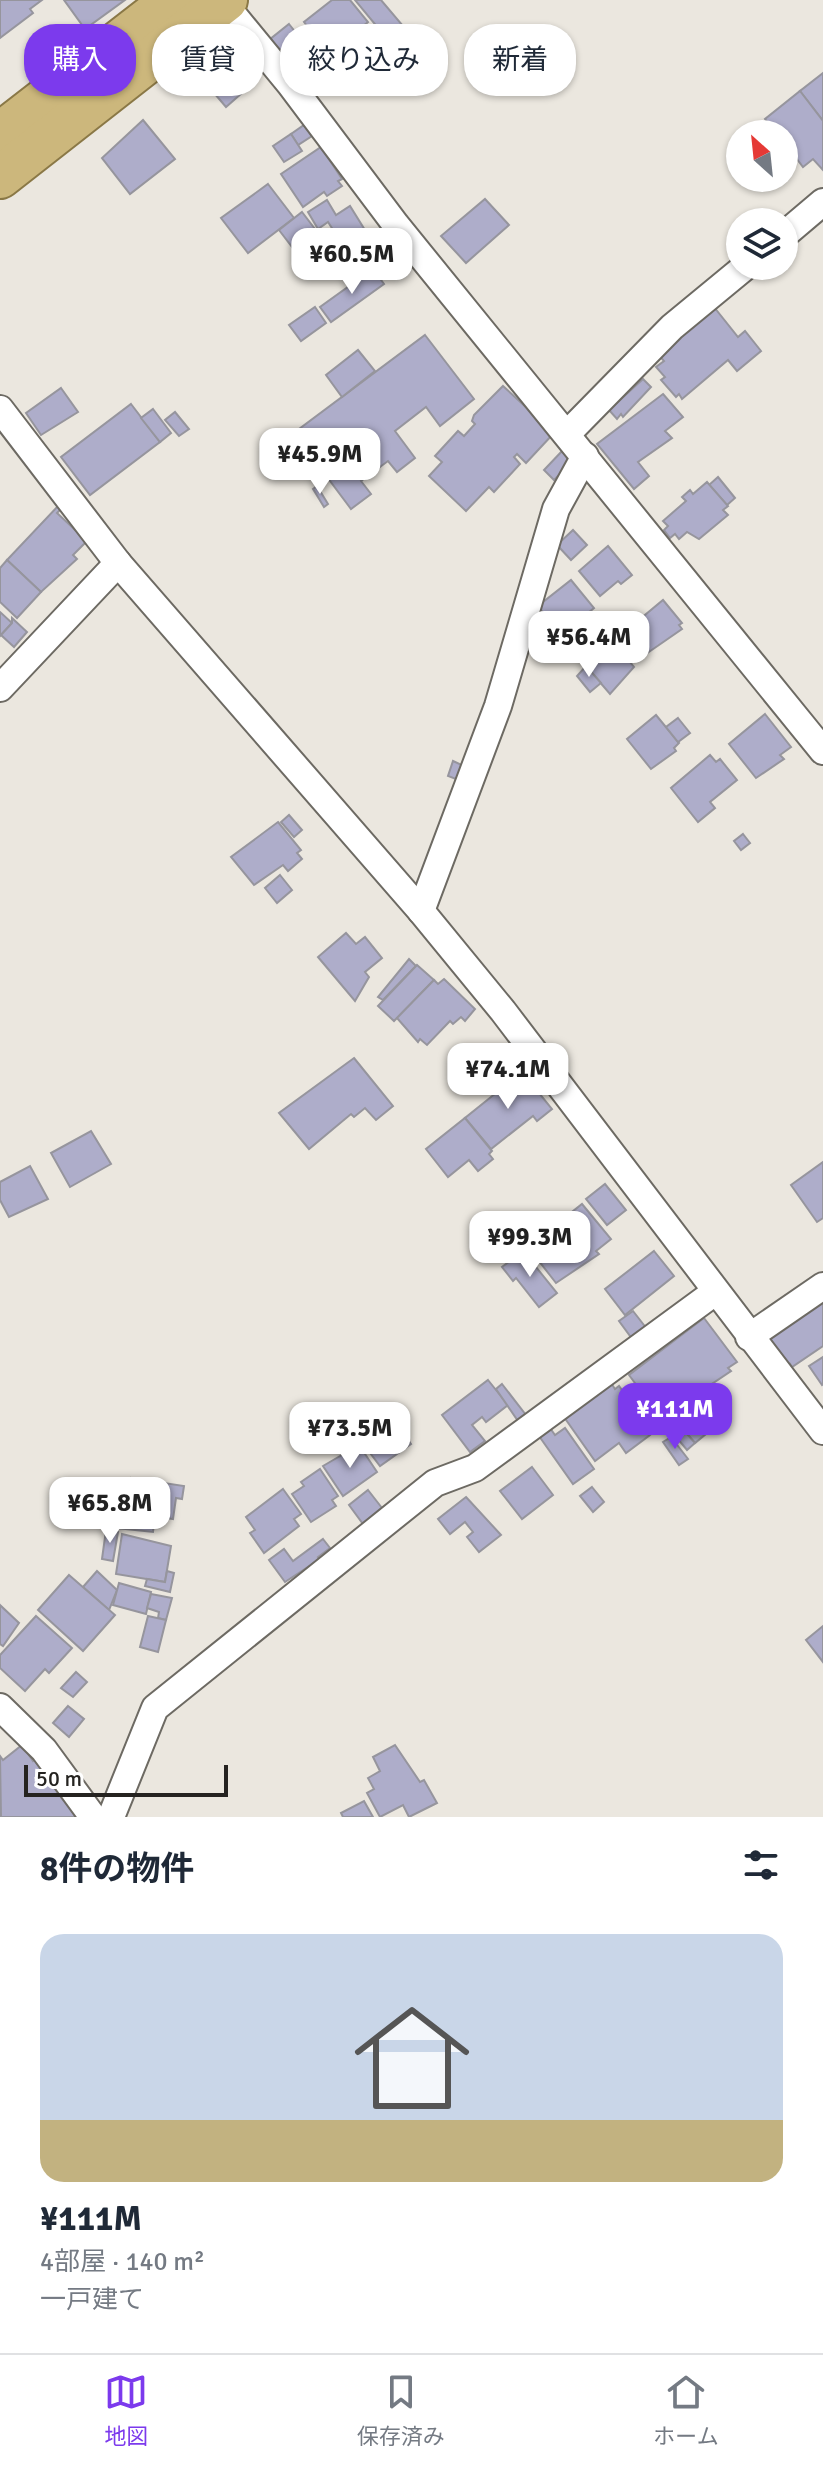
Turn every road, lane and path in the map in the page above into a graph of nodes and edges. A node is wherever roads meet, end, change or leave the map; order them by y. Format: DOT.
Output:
graph roads {
  1 [pos="173,0"];
  2 [pos="223,1"];
  3 [pos="0,134"];
  4 [pos="0,177"];
  5 [pos="823,202"];
  6 [pos="798,223"];
  7 [pos="729,280"];
  8 [pos="0,409"];
  9 [pos="567,434"];
  10 [pos="585,456"];
  11 [pos="118,563"];
  12 [pos="0,688"];
  13 [pos="823,751"];
  14 [pos="421,911"];
  15 [pos="823,1286"];
  16 [pos="715,1292"];
  17 [pos="749,1337"];
  18 [pos="823,1431"];
  19 [pos="0,1707"];
  20 [pos="93,1817"];
  21 [pos="111,1817"];
  1 -- 3 [label="highway"];
  2 -- 4 [label="highway"];
  2 -- 9 [label="street"];
  5 -- 6 [label="street"];
  7 -- 9 [label="street"];
  8 -- 11 [label="street"];
  9 -- 10 [label="street"];
  10 -- 13 [label="street"];
  10 -- 14 [label="street"];
  11 -- 12 [label="street"];
  11 -- 14 [label="street"];
  14 -- 16 [label="street"];
  15 -- 17 [label="street"];
  16 -- 17 [label="street"];
  16 -- 21 [label="street"];
  17 -- 18 [label="street"];
  19 -- 20 [label="street"];
}
